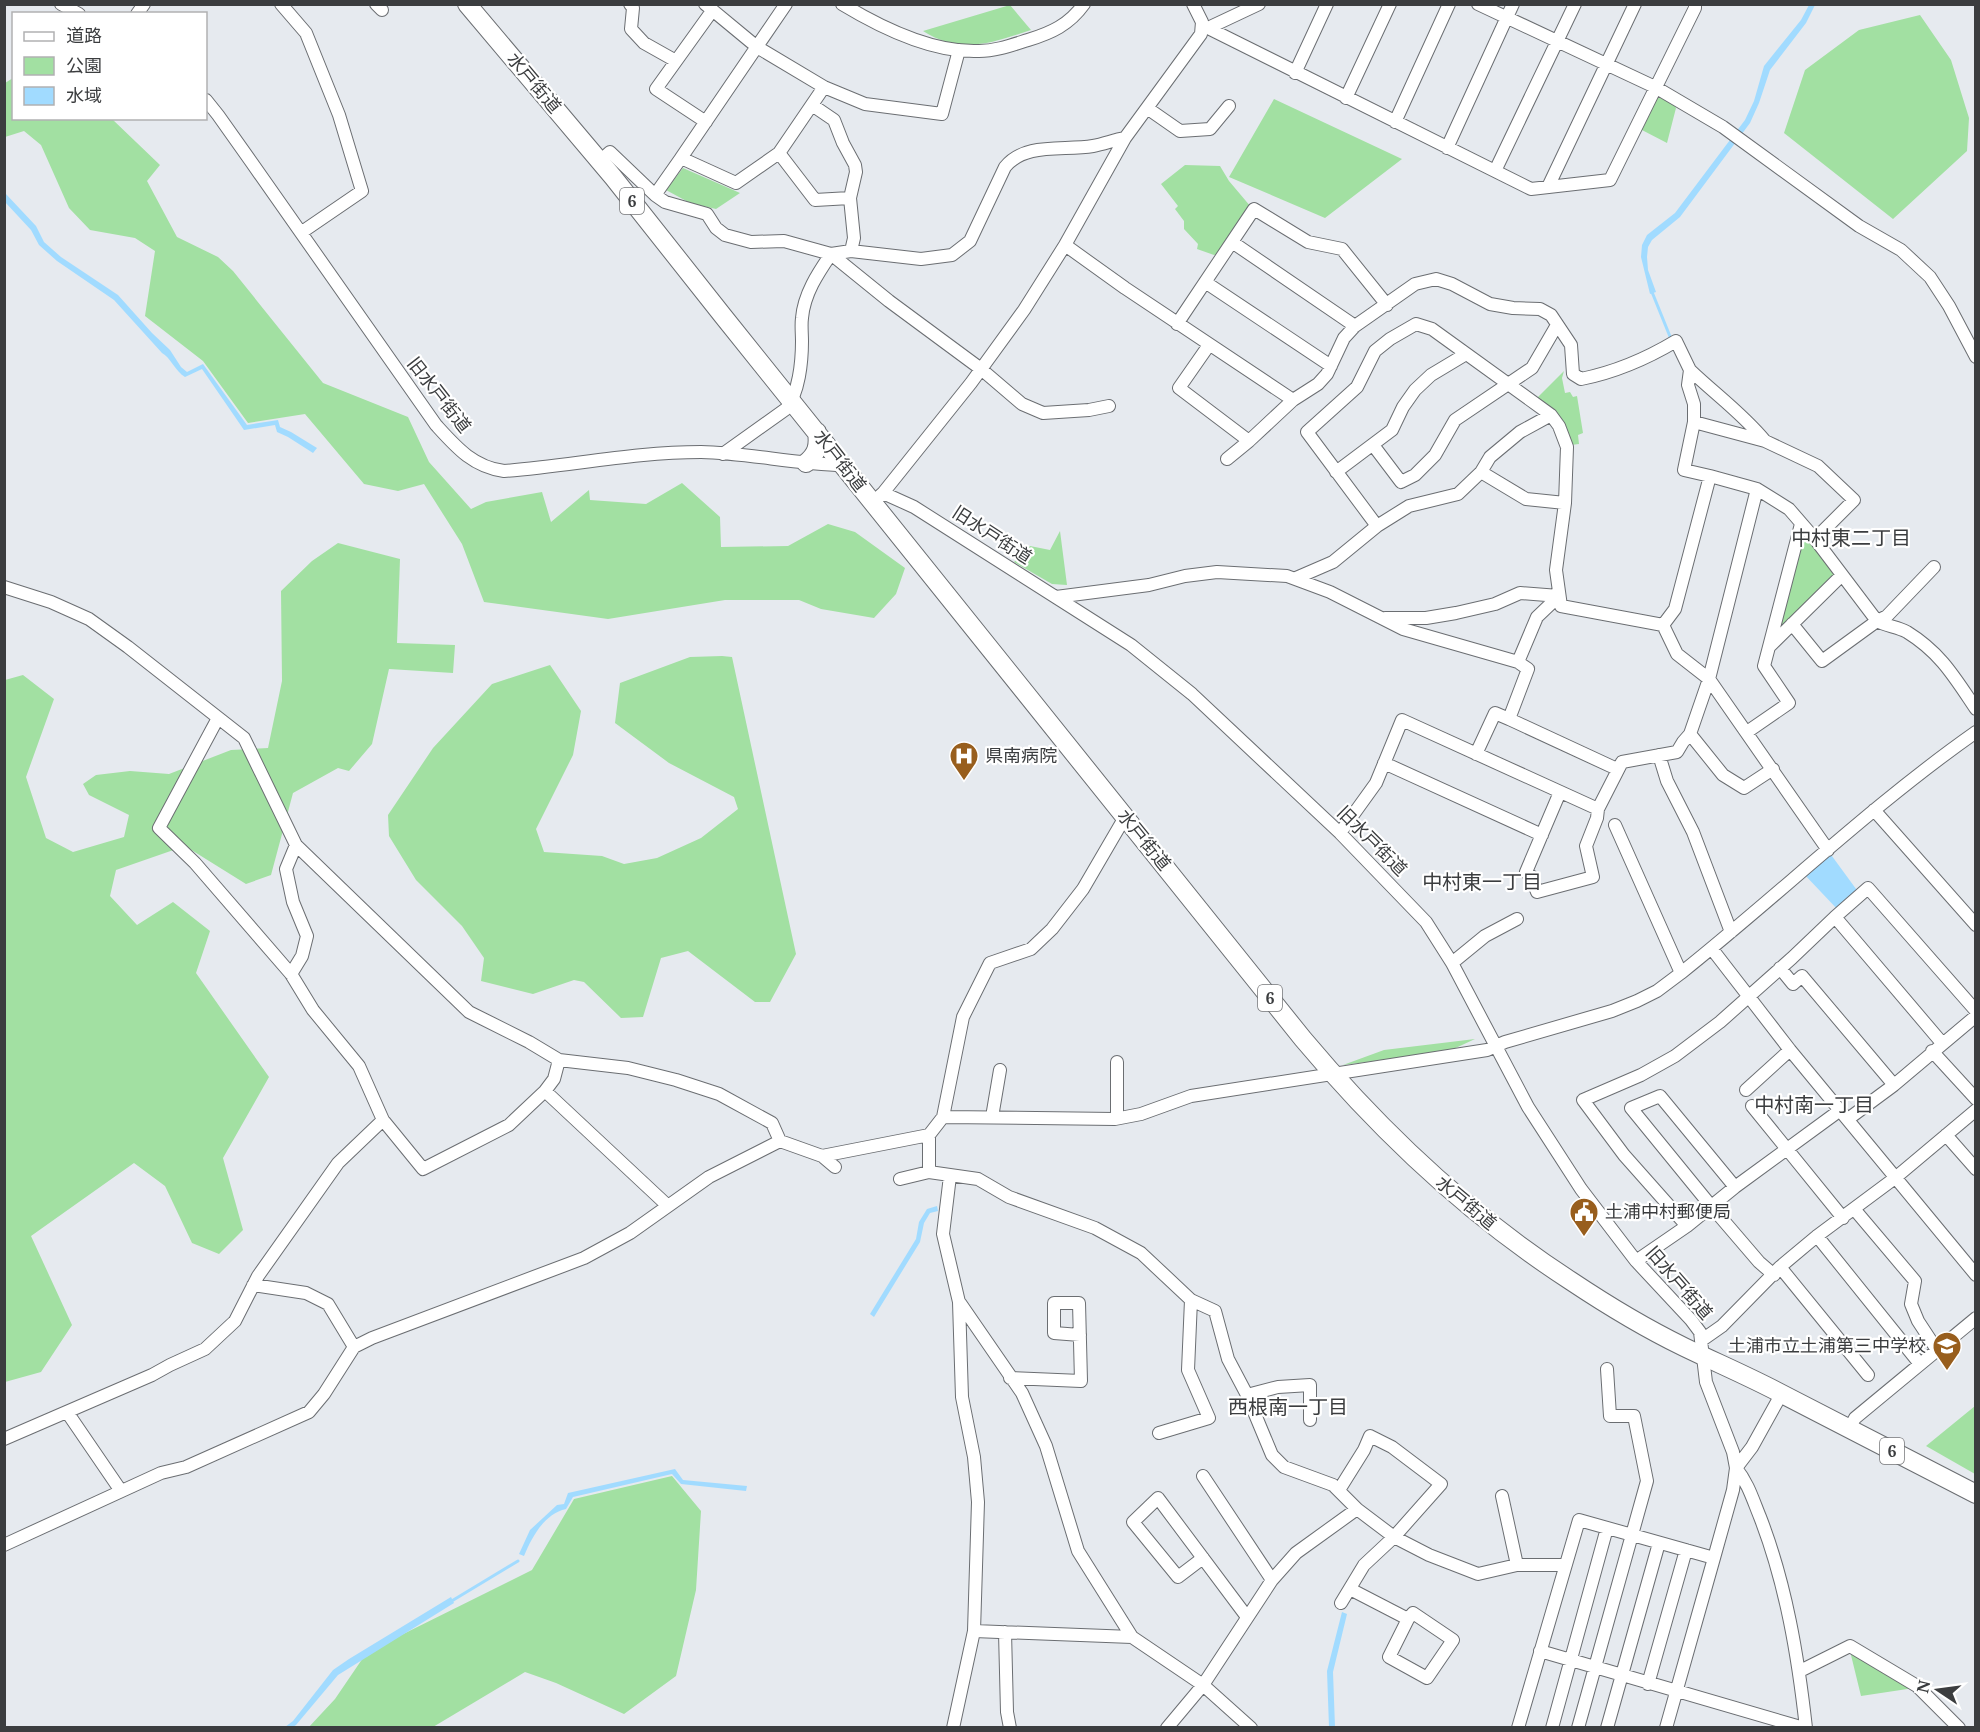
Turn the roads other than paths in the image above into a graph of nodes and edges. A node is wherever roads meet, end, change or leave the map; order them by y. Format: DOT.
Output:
graph roads {
  1 [pos="61,4"];
  2 [pos="281,4"];
  3 [pos="467,4"];
  4 [pos="630,4"];
  5 [pos="786,4"];
  6 [pos="842,4"];
  7 [pos="1084,4"];
  8 [pos="1193,4"];
  9 [pos="1259,4"];
  10 [pos="1327,4"];
  11 [pos="1390,4"];
  12 [pos="1449,4"];
  13 [pos="1478,4"];
  14 [pos="1513,4"];
  15 [pos="1575,4"];
  16 [pos="1635,4"];
  17 [pos="1695,4"];
  18 [pos="708,8"];
  19 [pos="75,12"];
  20 [pos="1507,18"];
  21 [pos="1206,28"];
  22 [pos="1557,41"];
  23 [pos="757,47"];
  24 [pos="959,51"];
  25 [pos="676,61"];
  26 [pos="1606,64"];
  27 [pos="1295,72"];
  28 [pos="824,87"];
  29 [pos="1655,87"];
  30 [pos="1346,98"];
  31 [pos="207,101"];
  32 [pos="812,105"];
  33 [pos="1229,106"];
  34 [pos="1147,108"];
  35 [pos="706,122"];
  36 [pos="1395,122"];
  37 [pos="1125,138"];
  38 [pos="1446,148"];
  39 [pos="779,153"];
  40 [pos="681,158"];
  41 [pos="600,161"];
  42 [pos="1495,171"];
  43 [pos="1548,187"];
  44 [pos="655,195"];
  45 [pos="850,198"];
  46 [pos="302,232"];
  47 [pos="1232,242"];
  48 [pos="1065,245"];
  49 [pos="851,251"];
  50 [pos="831,254"];
  51 [pos="1205,282"];
  52 [pos="1387,305"];
  53 [pos="1177,324"];
  54 [pos="1557,325"];
  55 [pos="1355,326"];
  56 [pos="1209,345"];
  57 [pos="1466,354"];
  58 [pos="1976,357"];
  59 [pos="1331,366"];
  60 [pos="981,369"];
  61 [pos="1689,370"];
  62 [pos="1509,384"];
  63 [pos="1293,400"];
  64 [pos="792,402"];
  65 [pos="1109,406"];
  66 [pos="1551,415"];
  67 [pos="1694,422"];
  68 [pos="817,432"];
  69 [pos="1249,441"];
  70 [pos="1765,441"];
  71 [pos="1373,445"];
  72 [pos="723,454"];
  73 [pos="1227,459"];
  74 [pos="806,463"];
  75 [pos="843,465"];
  76 [pos="1336,472"];
  77 [pos="1481,472"];
  78 [pos="1710,476"];
  79 [pos="1757,489"];
  80 [pos="878,498"];
  81 [pos="1565,503"];
  82 [pos="1801,524"];
  83 [pos="1377,526"];
  84 [pos="1815,539"];
  85 [pos="1934,567"];
  86 [pos="1842,575"];
  87 [pos="1296,578"];
  88 [pos="4,587"];
  89 [pos="1559,596"];
  90 [pos="1056,597"];
  91 [pos="1381,618"];
  92 [pos="1877,621"];
  93 [pos="1792,624"];
  94 [pos="1663,625"];
  95 [pos="1770,646"];
  96 [pos="1518,662"];
  97 [pos="1709,679"];
  98 [pos="1976,709"];
  99 [pos="218,718"];
  100 [pos="1509,719"];
  101 [pos="1747,732"];
  102 [pos="1976,732"];
  103 [pos="1690,734"];
  104 [pos="1476,754"];
  105 [pos="1659,755"];
  106 [pos="1384,763"];
  107 [pos="1617,769"];
  108 [pos="1773,769"];
  109 [pos="1560,792"];
  110 [pos="1598,809"];
  111 [pos="1874,810"];
  112 [pos="1125,817"];
  113 [pos="1615,825"];
  114 [pos="1340,833"];
  115 [pos="1542,835"];
  116 [pos="296,845"];
  117 [pos="1828,850"];
  118 [pos="1835,917"];
  119 [pos="1517,919"];
  120 [pos="1976,925"];
  121 [pos="1731,932"];
  122 [pos="1712,949"];
  123 [pos="1452,963"];
  124 [pos="1780,968"];
  125 [pos="1681,973"];
  126 [pos="291,974"];
  127 [pos="1748,996"];
  128 [pos="1976,1011"];
  129 [pos="1976,1016"];
  130 [pos="1496,1046"];
  131 [pos="1937,1047"];
  132 [pos="1790,1050"];
  133 [pos="559,1060"];
  134 [pos="1117,1062"];
  135 [pos="1000,1071"];
  136 [pos="1332,1073"];
  137 [pos="1894,1084"];
  138 [pos="1746,1090"];
  139 [pos="545,1091"];
  140 [pos="1976,1099"];
  141 [pos="1752,1106"];
  142 [pos="1976,1110"];
  143 [pos="1844,1115"];
  144 [pos="943,1117"];
  145 [pos="992,1117"];
  146 [pos="1117,1118"];
  147 [pos="383,1120"];
  148 [pos="1946,1135"];
  149 [pos="928,1136"];
  150 [pos="780,1141"];
  151 [pos="1788,1149"];
  152 [pos="822,1156"];
  153 [pos="834,1167"];
  154 [pos="1976,1169"];
  155 [pos="929,1172"];
  156 [pos="950,1176"];
  157 [pos="1895,1178"];
  158 [pos="900,1179"];
  159 [pos="1735,1187"];
  160 [pos="668,1206"];
  161 [pos="1711,1206"];
  162 [pos="1855,1209"];
  163 [pos="1843,1218"];
  164 [pos="1687,1226"];
  165 [pos="1816,1236"];
  166 [pos="1636,1261"];
  167 [pos="1777,1271"];
  168 [pos="1976,1275"];
  169 [pos="253,1285"];
  170 [pos="1191,1300"];
  171 [pos="959,1302"];
  172 [pos="1976,1318"];
  173 [pos="1080,1335"];
  174 [pos="354,1347"];
  175 [pos="1702,1348"];
  176 [pos="1937,1350"];
  177 [pos="1920,1364"];
  178 [pos="1607,1369"];
  179 [pos="1868,1375"];
  180 [pos="1010,1378"];
  181 [pos="1782,1394"];
  182 [pos="1247,1395"];
  183 [pos="67,1413"];
  184 [pos="1310,1420"];
  185 [pos="1849,1429"];
  186 [pos="1159,1433"];
  187 [pos="4,1438"];
  188 [pos="1736,1468"];
  189 [pos="1203,1476"];
  190 [pos="1338,1490"];
  191 [pos="121,1491"];
  192 [pos="1976,1494"];
  193 [pos="1502,1496"];
  194 [pos="1357,1509"];
  195 [pos="1607,1528"];
  196 [pos="1633,1535"];
  197 [pos="1394,1537"];
  198 [pos="1659,1543"];
  199 [pos="4,1545"];
  200 [pos="1686,1550"];
  201 [pos="1203,1558"];
  202 [pos="1714,1558"];
  203 [pos="1517,1565"];
  204 [pos="1564,1565"];
  205 [pos="1272,1580"];
  206 [pos="1350,1589"];
  207 [pos="1341,1603"];
  208 [pos="1247,1617"];
  209 [pos="1408,1619"];
  210 [pos="974,1631"];
  211 [pos="1005,1632"];
  212 [pos="1132,1637"];
  213 [pos="1540,1652"];
  214 [pos="1570,1660"];
  215 [pos="1595,1668"];
  216 [pos="1800,1671"];
  217 [pos="1621,1676"];
  218 [pos="1648,1684"];
  219 [pos="1203,1685"];
  220 [pos="1676,1692"];
  221 [pos="1759,1721"];
  222 [pos="1785,1725"];
  223 [pos="953,1728"];
  224 [pos="1010,1728"];
  225 [pos="1167,1728"];
  226 [pos="1251,1728"];
  227 [pos="1518,1728"];
  228 [pos="1552,1728"];
  229 [pos="1578,1728"];
  230 [pos="1607,1728"];
  231 [pos="1666,1728"];
  232 [pos="1805,1728"];
  233 [pos="1959,1728"];
  1 -- 19 [label="street"];
  2 -- 46 [label="street"];
  3 -- 41 [label="highway, 水戸街道 / 6"];
  4 -- 25 [label="street"];
  5 -- 23 [label="street"];
  6 -- 24 [label="street"];
  7 -- 24 [label="street"];
  8 -- 21 [label="street"];
  9 -- 21 [label="street"];
  10 -- 27 [label="street"];
  11 -- 30 [label="street"];
  12 -- 36 [label="street"];
  13 -- 20 [label="street"];
  14 -- 20 [label="street"];
  15 -- 22 [label="street"];
  16 -- 26 [label="street"];
  17 -- 29 [label="street"];
  18 -- 23 [label="street"];
  18 -- 25 [label="street"];
  20 -- 22 [label="street"];
  20 -- 38 [label="street"];
  21 -- 27 [label="street"];
  21 -- 34 [label="street"];
  22 -- 26 [label="street"];
  22 -- 42 [label="street"];
  23 -- 28 [label="street"];
  23 -- 35 [label="street"];
  24 -- 28 [label="street"];
  25 -- 35 [label="street"];
  26 -- 29 [label="street"];
  26 -- 43 [label="street"];
  27 -- 30 [label="street"];
  28 -- 32 [label="street"];
  29 -- 43 [label="street"];
  29 -- 58 [label="street"];
  30 -- 36 [label="street"];
  31 -- 46 [label="street, 旧水戸街道"];
  32 -- 39 [label="street"];
  32 -- 45 [label="street"];
  33 -- 34 [label="street"];
  34 -- 37 [label="street"];
  35 -- 40 [label="street"];
  36 -- 38 [label="street"];
  37 -- 48 [label="street"];
  37 -- 49 [label="street"];
  38 -- 42 [label="street"];
  39 -- 40 [label="street"];
  39 -- 45 [label="street"];
  40 -- 44 [label="street"];
  41 -- 44 [label="street"];
  41 -- 64 [label="highway, 水戸街道 / 6"];
  42 -- 43 [label="street"];
  44 -- 50 [label="street"];
  45 -- 49 [label="street"];
  46 -- 72 [label="street, 旧水戸街道"];
  47 -- 51 [label="street"];
  47 -- 52 [label="street"];
  47 -- 55 [label="street"];
  48 -- 53 [label="street"];
  48 -- 60 [label="street"];
  49 -- 50 [label="street"];
  50 -- 60 [label="street"];
  50 -- 64 [label="street"];
  51 -- 53 [label="street"];
  51 -- 59 [label="street"];
  52 -- 54 [label="street"];
  52 -- 55 [label="street"];
  53 -- 56 [label="street"];
  54 -- 61 [label="street"];
  54 -- 62 [label="street"];
  55 -- 59 [label="street"];
  56 -- 63 [label="street"];
  56 -- 69 [label="street"];
  57 -- 62 [label="street"];
  57 -- 71 [label="street"];
  57 -- 76 [label="street"];
  59 -- 63 [label="street"];
  60 -- 65 [label="street"];
  60 -- 80 [label="street"];
  61 -- 67 [label="street"];
  61 -- 70 [label="street"];
  62 -- 66 [label="street"];
  62 -- 71 [label="street"];
  63 -- 69 [label="street"];
  64 -- 68 [label="highway, 水戸街道 / 6"];
  64 -- 72 [label="street"];
  66 -- 77 [label="street"];
  66 -- 81 [label="street"];
  67 -- 70 [label="street"];
  67 -- 78 [label="street"];
  68 -- 74 [label="highway"];
  68 -- 75 [label="highway, 水戸街道 / 6"];
  69 -- 73 [label="street"];
  70 -- 84 [label="street"];
  71 -- 76 [label="street"];
  72 -- 74 [label="street, 旧水戸街道"];
  74 -- 75 [label="street, 旧水戸街道"];
  75 -- 80 [label="highway, 水戸街道 / 6"];
  76 -- 83 [label="street"];
  77 -- 81 [label="street"];
  77 -- 83 [label="street"];
  78 -- 79 [label="street"];
  78 -- 94 [label="street"];
  79 -- 82 [label="street"];
  79 -- 97 [label="street"];
  80 -- 90 [label="street, 旧水戸街道"];
  80 -- 112 [label="highway, 水戸街道 / 6"];
  81 -- 89 [label="street"];
  82 -- 84 [label="street"];
  82 -- 95 [label="street"];
  83 -- 87 [label="street"];
  84 -- 86 [label="street"];
  85 -- 92 [label="street"];
  86 -- 92 [label="street"];
  86 -- 93 [label="street"];
  87 -- 90 [label="street"];
  87 -- 91 [label="street"];
  88 -- 99 [label="street"];
  89 -- 91 [label="street"];
  89 -- 94 [label="street"];
  89 -- 96 [label="street"];
  90 -- 114 [label="street, 旧水戸街道"];
  91 -- 96 [label="street"];
  92 -- 93 [label="street"];
  92 -- 98 [label="street"];
  93 -- 95 [label="street"];
  94 -- 97 [label="street"];
  95 -- 101 [label="street"];
  96 -- 100 [label="street"];
  97 -- 101 [label="street"];
  97 -- 103 [label="street"];
  99 -- 116 [label="street"];
  99 -- 126 [label="street"];
  100 -- 104 [label="street"];
  100 -- 107 [label="street"];
  101 -- 108 [label="street"];
  102 -- 111 [label="street"];
  103 -- 105 [label="street"];
  103 -- 108 [label="street"];
  104 -- 106 [label="street"];
  104 -- 109 [label="street"];
  105 -- 107 [label="street"];
  105 -- 121 [label="street"];
  106 -- 114 [label="street"];
  106 -- 115 [label="street"];
  107 -- 110 [label="street"];
  108 -- 117 [label="street"];
  109 -- 110 [label="street"];
  109 -- 115 [label="street"];
  110 -- 115 [label="street"];
  111 -- 117 [label="street"];
  111 -- 120 [label="street"];
  112 -- 136 [label="highway, 水戸街道 / 6"];
  112 -- 144 [label="street"];
  113 -- 125 [label="street"];
  114 -- 123 [label="street, 旧水戸街道"];
  116 -- 126 [label="street"];
  116 -- 133 [label="street"];
  117 -- 121 [label="street"];
  118 -- 124 [label="street"];
  118 -- 128 [label="street"];
  118 -- 131 [label="street"];
  119 -- 123 [label="street"];
  121 -- 122 [label="street"];
  122 -- 125 [label="street"];
  122 -- 127 [label="street"];
  123 -- 130 [label="street, 旧水戸街道"];
  124 -- 127 [label="street"];
  124 -- 137 [label="street"];
  125 -- 130 [label="street"];
  126 -- 147 [label="street"];
  127 -- 132 [label="street"];
  127 -- 164 [label="street"];
  129 -- 131 [label="street"];
  130 -- 136 [label="street"];
  130 -- 166 [label="street, 旧水戸街道"];
  131 -- 137 [label="street"];
  131 -- 140 [label="street"];
  132 -- 138 [label="street"];
  132 -- 143 [label="street"];
  133 -- 139 [label="street"];
  133 -- 150 [label="street"];
  134 -- 146 [label="street"];
  135 -- 145 [label="street"];
  136 -- 146 [label="street"];
  136 -- 175 [label="highway, 水戸街道 / 6"];
  137 -- 143 [label="street"];
  139 -- 147 [label="street"];
  139 -- 160 [label="street"];
  141 -- 151 [label="street"];
  142 -- 148 [label="street"];
  143 -- 151 [label="street"];
  143 -- 157 [label="street"];
  144 -- 145 [label="street"];
  144 -- 149 [label="street"];
  145 -- 146 [label="street"];
  147 -- 169 [label="street"];
  148 -- 154 [label="street"];
  148 -- 157 [label="street"];
  149 -- 152 [label="street"];
  149 -- 155 [label="street"];
  150 -- 152 [label="street"];
  150 -- 160 [label="street"];
  151 -- 159 [label="street"];
  151 -- 163 [label="street"];
  152 -- 153 [label="street"];
  155 -- 156 [label="street"];
  155 -- 158 [label="street"];
  156 -- 170 [label="street"];
  156 -- 171 [label="street"];
  157 -- 162 [label="street"];
  157 -- 168 [label="street"];
  159 -- 161 [label="street"];
  159 -- 161 [label="street"];
  160 -- 174 [label="street"];
  161 -- 164 [label="street"];
  161 -- 167 [label="street"];
  162 -- 163 [label="street"];
  162 -- 176 [label="street"];
  163 -- 165 [label="street"];
  164 -- 166 [label="street"];
  165 -- 167 [label="street"];
  165 -- 177 [label="street"];
  166 -- 175 [label="street, 旧水戸街道"];
  167 -- 175 [label="street"];
  167 -- 179 [label="street"];
  169 -- 174 [label="street"];
  169 -- 183 [label="street"];
  170 -- 182 [label="street"];
  170 -- 186 [label="street"];
  171 -- 180 [label="street"];
  171 -- 210 [label="street"];
  172 -- 176 [label="street"];
  173 -- 180 [label="street"];
  174 -- 191 [label="street"];
  175 -- 181 [label="highway, 水戸街道 / 6"];
  175 -- 188 [label="street"];
  176 -- 177 [label="street"];
  177 -- 185 [label="street"];
  178 -- 196 [label="street"];
  180 -- 212 [label="street"];
  181 -- 185 [label="highway, 水戸街道 / 6"];
  181 -- 188 [label="street"];
  182 -- 184 [label="street"];
  182 -- 190 [label="street"];
  183 -- 187 [label="street"];
  183 -- 191 [label="street"];
  185 -- 192 [label="highway, 水戸街道 / 6"];
  188 -- 202 [label="street"];
  188 -- 216 [label="street"];
  189 -- 205 [label="street"];
  190 -- 194 [label="street"];
  190 -- 197 [label="street"];
  191 -- 199 [label="street"];
  193 -- 203 [label="street"];
  194 -- 197 [label="street"];
  194 -- 205 [label="street"];
  195 -- 196 [label="street"];
  195 -- 204 [label="street"];
  195 -- 214 [label="street"];
  196 -- 198 [label="street"];
  196 -- 215 [label="street"];
  197 -- 203 [label="street"];
  197 -- 206 [label="street"];
  198 -- 200 [label="street"];
  198 -- 217 [label="street"];
  200 -- 202 [label="street"];
  200 -- 218 [label="street"];
  201 -- 201 [label="street"];
  201 -- 208 [label="street"];
  202 -- 220 [label="street"];
  203 -- 204 [label="street"];
  204 -- 213 [label="street"];
  205 -- 208 [label="street"];
  206 -- 207 [label="street"];
  206 -- 209 [label="street"];
  208 -- 219 [label="street"];
  209 -- 209 [label="street"];
  210 -- 211 [label="street"];
  210 -- 223 [label="street"];
  211 -- 212 [label="street"];
  211 -- 224 [label="street"];
  212 -- 219 [label="street"];
  213 -- 214 [label="street"];
  213 -- 227 [label="street"];
  214 -- 215 [label="street"];
  214 -- 228 [label="street"];
  215 -- 217 [label="street"];
  215 -- 229 [label="street"];
  216 -- 232 [label="street"];
  216 -- 233 [label="street"];
  217 -- 218 [label="street"];
  217 -- 230 [label="street"];
  218 -- 220 [label="street"];
  219 -- 225 [label="street"];
  219 -- 226 [label="street"];
  220 -- 221 [label="street"];
  220 -- 231 [label="street"];
  221 -- 222 [label="street"];
  222 -- 232 [label="street"];
}
